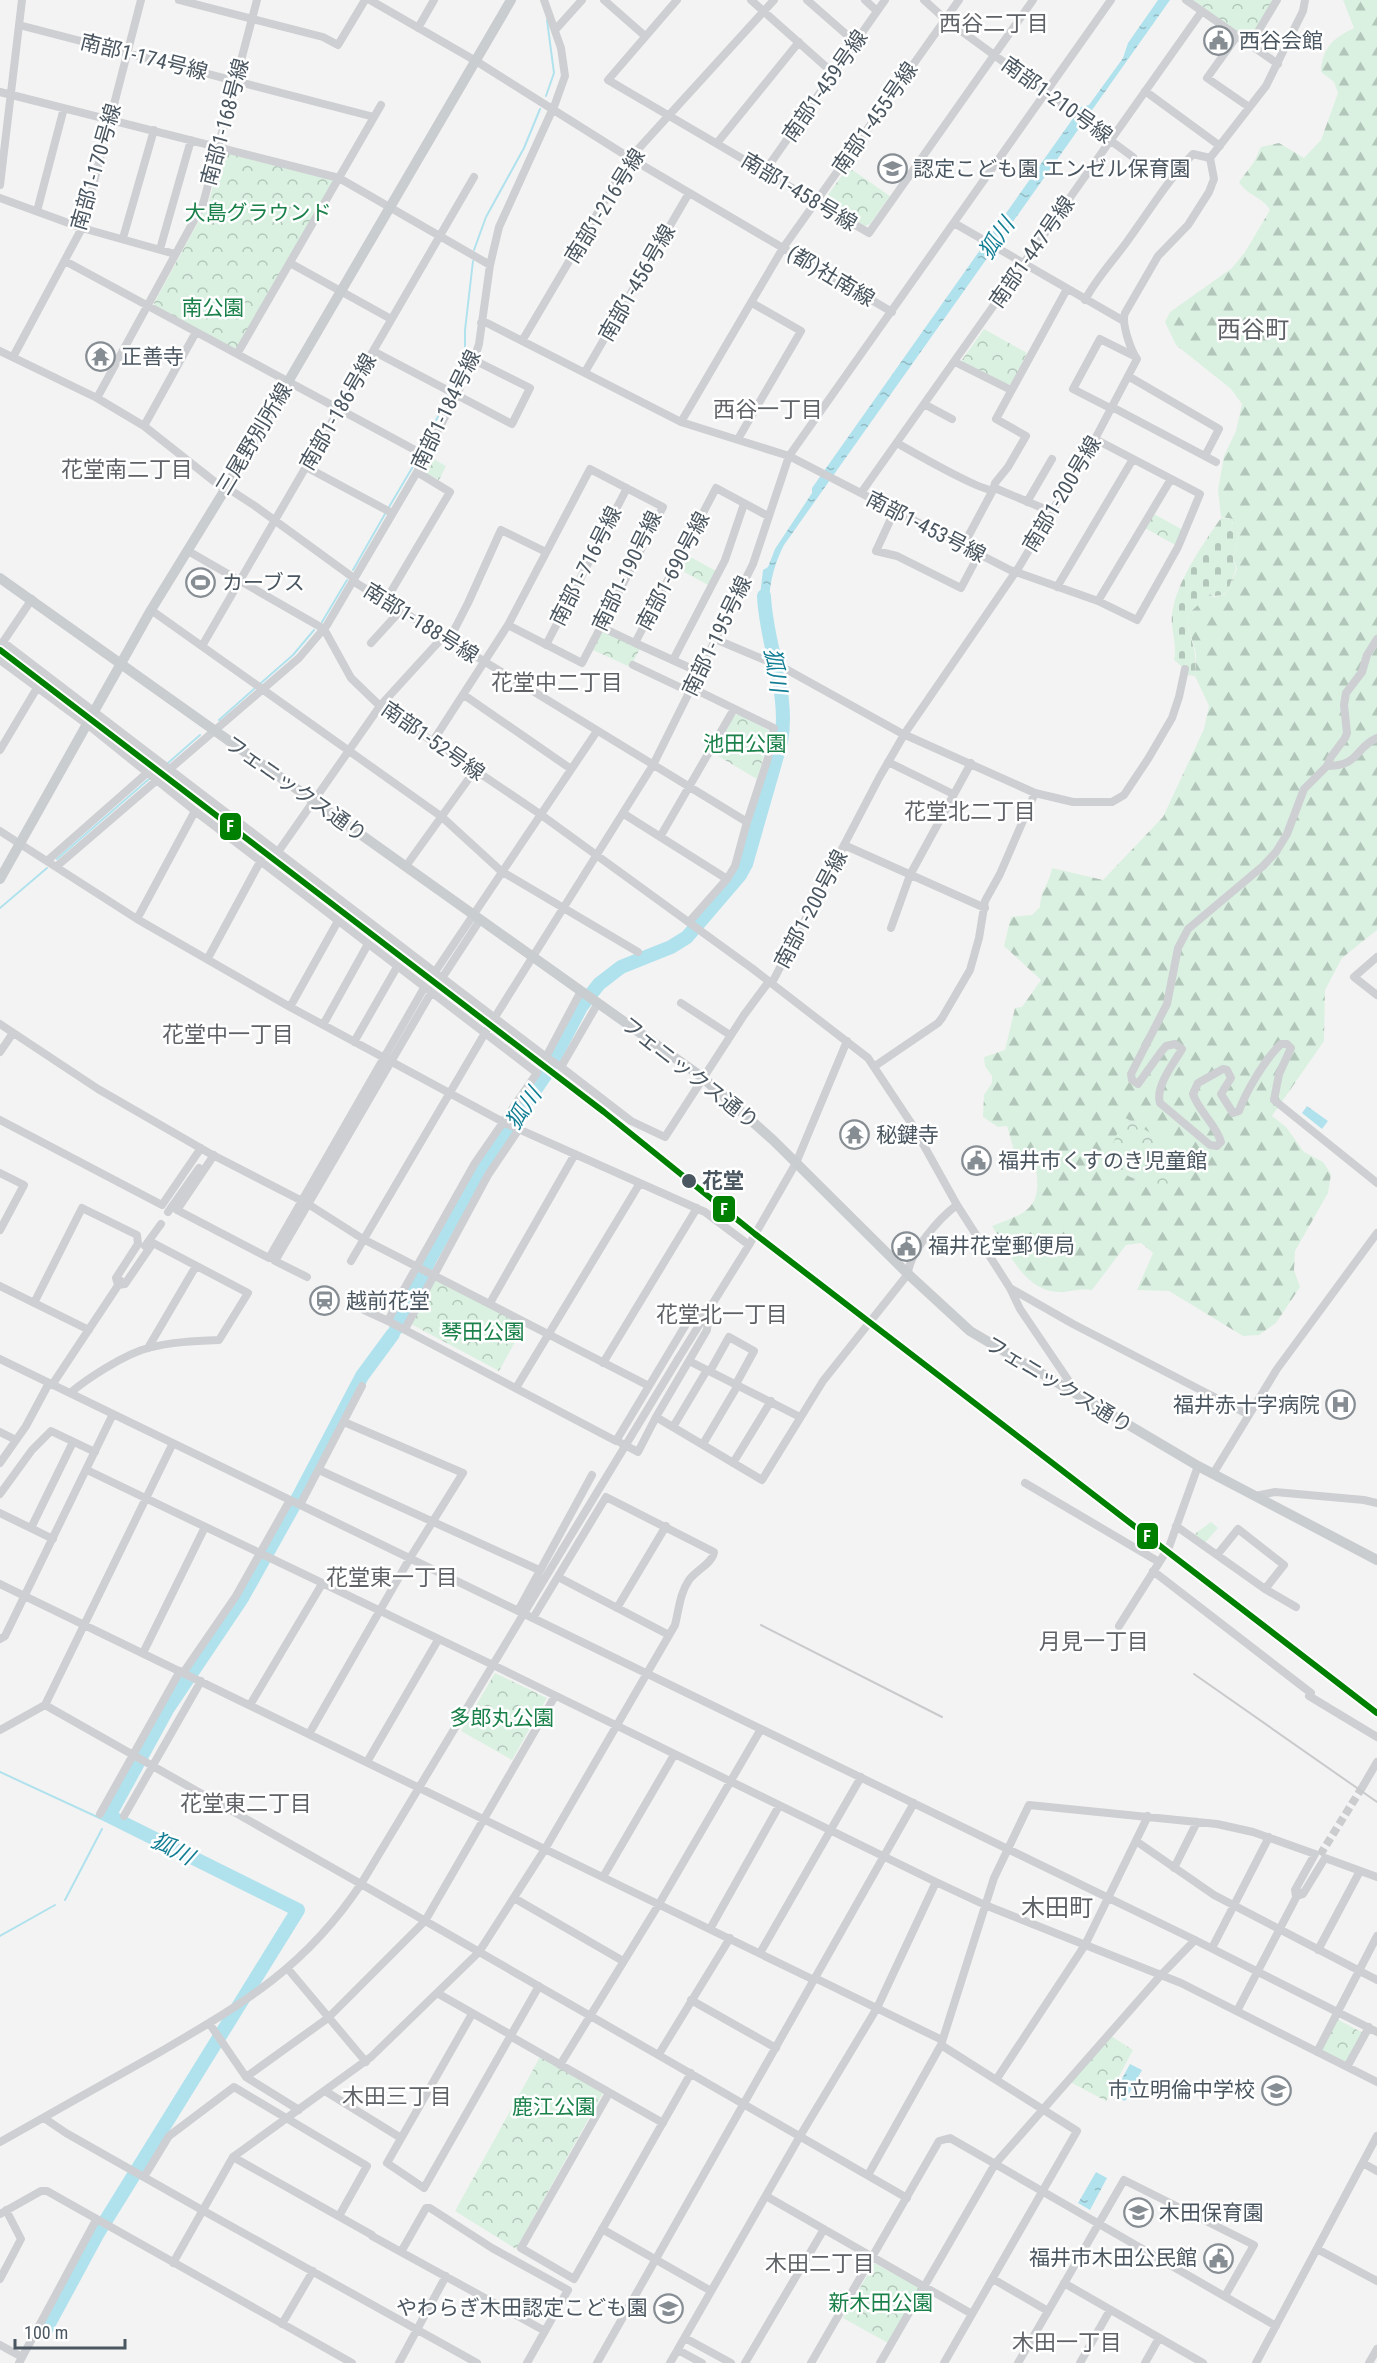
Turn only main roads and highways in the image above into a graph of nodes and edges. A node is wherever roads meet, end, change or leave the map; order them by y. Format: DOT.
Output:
graph roads {
  1 [pos="511,0"];
  2 [pos="0,579"];
  3 [pos="121,665"];
  4 [pos="0,879"];
  5 [pos="1377,1560"];
  1 -- 3 [label="main road, 三尾野別所線"];
  2 -- 3 [label="main road, フェニックス通り"];
  3 -- 4 [label="main road, 三尾野別所線"];
  3 -- 5 [label="main road, フェニックス通り"];
}
